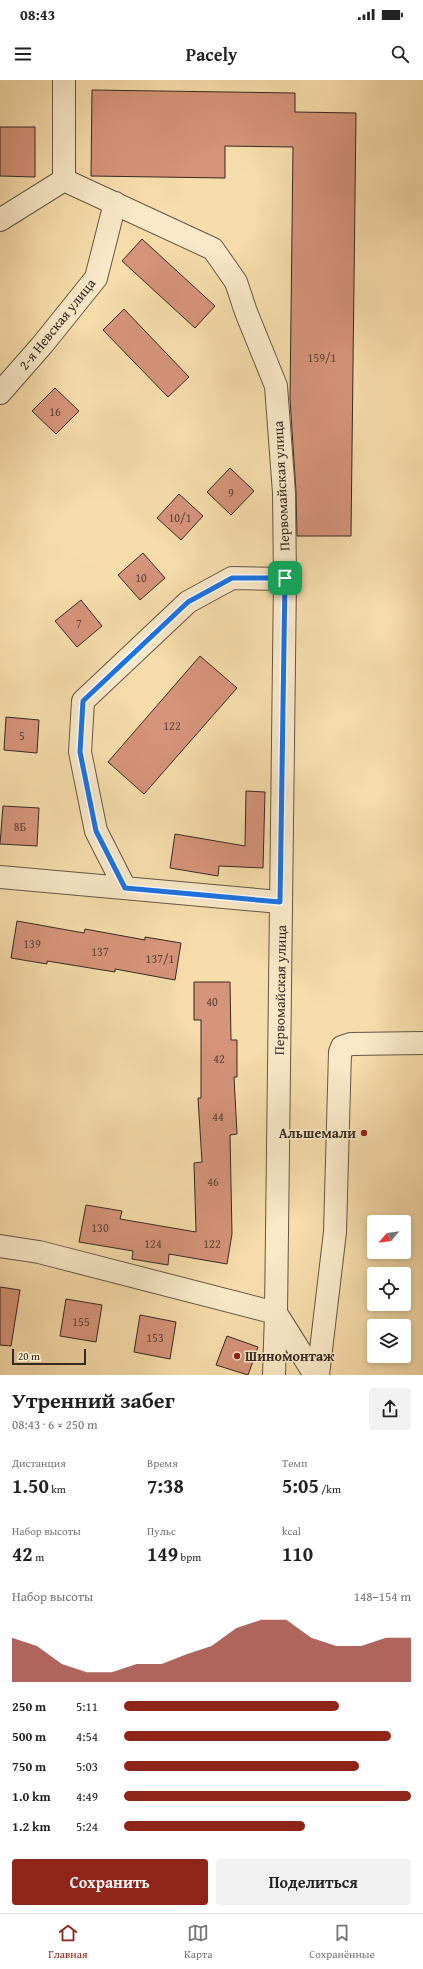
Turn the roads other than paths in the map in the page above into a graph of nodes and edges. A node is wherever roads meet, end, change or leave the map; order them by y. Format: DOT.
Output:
graph roads {
  1 [pos="64,80"];
  2 [pos="64,180"];
  3 [pos="115,203"];
  4 [pos="0,220"];
  5 [pos="0,393"];
  6 [pos="285,578"];
  7 [pos="0,876"];
  8 [pos="125,888"];
  9 [pos="280,902"];
  10 [pos="423,1043"];
  11 [pos="0,1246"];
  12 [pos="276,1312"];
  13 [pos="274,1375"];
  14 [pos="316,1375"];
  1 -- 2 [label="street"];
  2 -- 3 [label="street, Первомайская улица"];
  2 -- 4 [label="street"];
  3 -- 5 [label="street, 2-я Невская улица"];
  3 -- 6 [label="street, Первомайская улица"];
  6 -- 8 [label="street"];
  6 -- 9 [label="street, Первомайская улица"];
  7 -- 8 [label="street"];
  8 -- 9 [label="street"];
  9 -- 12 [label="street, Первомайская улица"];
  10 -- 14 [label="street"];
  11 -- 12 [label="street"];
  12 -- 13 [label="street, Первомайская улица"];
  12 -- 14 [label="street"];
}
